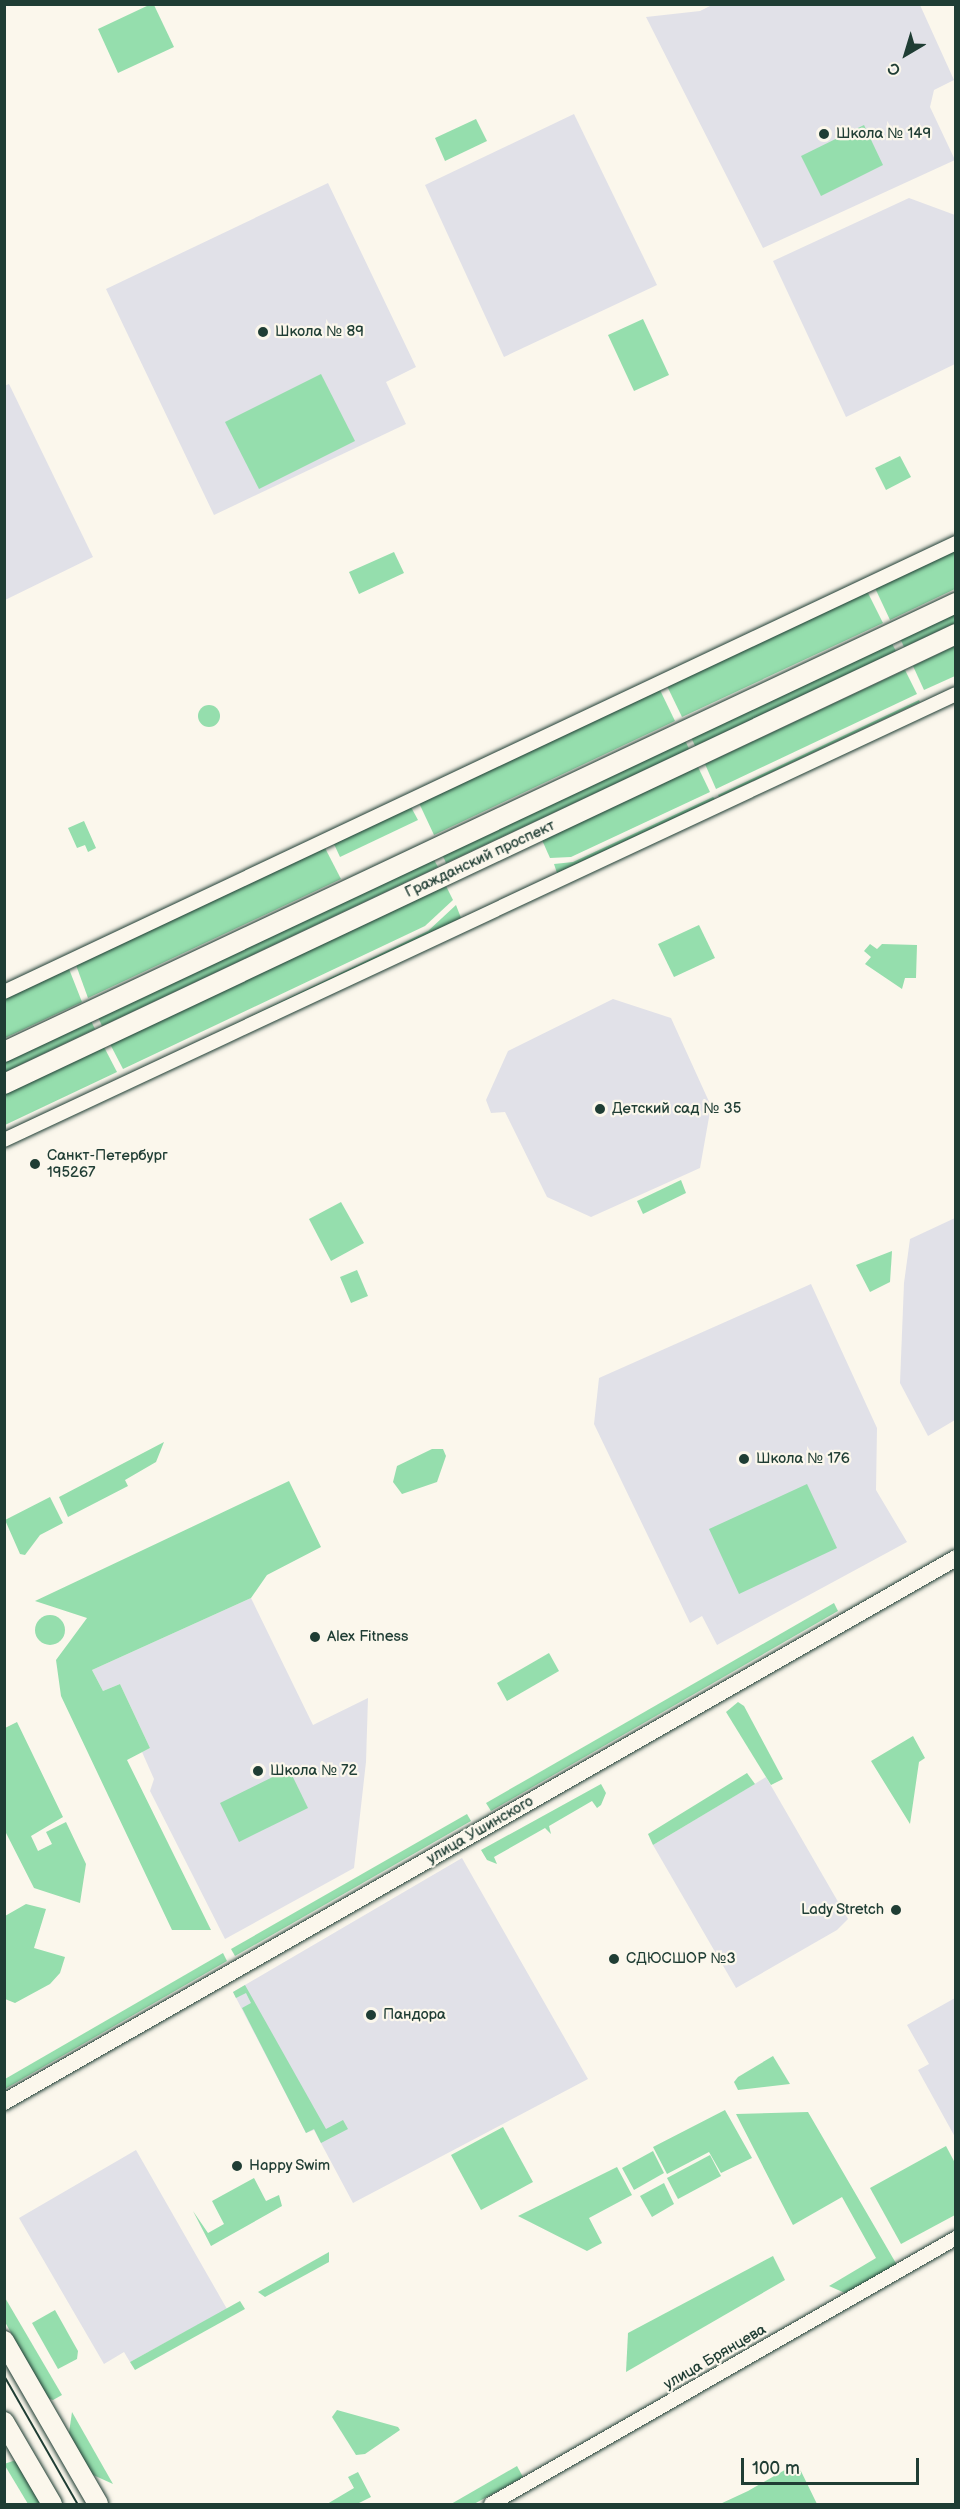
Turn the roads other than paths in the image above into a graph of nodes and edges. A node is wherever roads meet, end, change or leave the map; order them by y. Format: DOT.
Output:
graph roads {
  1 [pos="956,543"];
  2 [pos="956,603"];
  3 [pos="956,634"];
  4 [pos="956,694"];
  5 [pos="4,992"];
  6 [pos="4,1052"];
  7 [pos="4,1084"];
  8 [pos="4,1140"];
  9 [pos="956,1558"];
  10 [pos="4,2102"];
  11 [pos="956,2238"];
  12 [pos="4,2341"];
  13 [pos="4,2422"];
  14 [pos="52,2505"];
  15 [pos="98,2505"];
  16 [pos="491,2505"];
  1 -- 5 [label="street"];
  2 -- 6 [label="main road, Гражданский проспект"];
  3 -- 7 [label="main road, Гражданский проспект"];
  4 -- 8 [label="street"];
  9 -- 10 [label="street, улица Ушинского"];
  11 -- 16 [label="street, улица Брянцева"];
  12 -- 15 [label="main road"];
  13 -- 14 [label="main road"];
}
